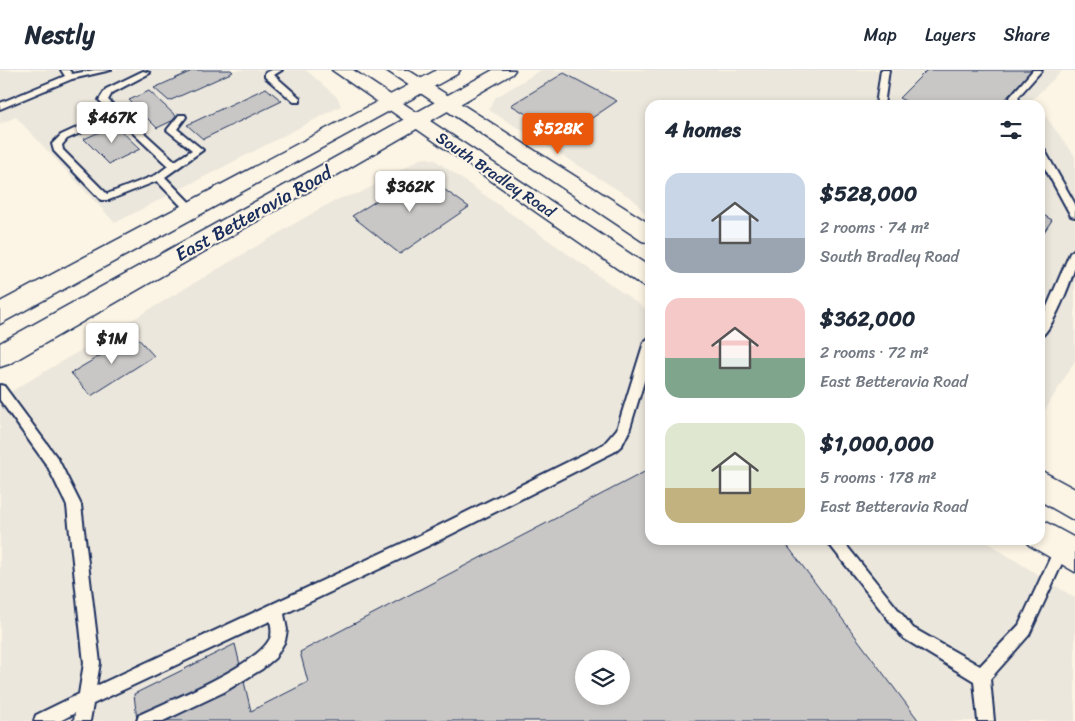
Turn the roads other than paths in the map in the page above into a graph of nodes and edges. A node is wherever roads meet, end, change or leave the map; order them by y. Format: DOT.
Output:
graph roads {
  1 [pos="107,70"];
  2 [pos="278,70"];
  3 [pos="341,70"];
  4 [pos="395,70"];
  5 [pos="451,70"];
  6 [pos="506,70"];
  7 [pos="885,70"];
  8 [pos="1038,70"];
  9 [pos="148,71"];
  10 [pos="68,73"];
  11 [pos="421,86"];
  12 [pos="297,100"];
  13 [pos="881,100"];
  14 [pos="1015,100"];
  15 [pos="390,103"];
  16 [pos="447,104"];
  17 [pos="0,106"];
  18 [pos="117,112"];
  19 [pos="182,117"];
  20 [pos="417,121"];
  21 [pos="1045,160"];
  22 [pos="173,165"];
  23 [pos="159,177"];
  24 [pos="191,210"];
  25 [pos="1075,213"];
  26 [pos="645,233"];
  27 [pos="1075,253"];
  28 [pos="645,276"];
  29 [pos="0,314"];
  30 [pos="1045,325"];
  31 [pos="0,356"];
  32 [pos="645,371"];
  33 [pos="0,390"];
  34 [pos="1045,487"];
  35 [pos="1075,506"];
  36 [pos="837,545"];
  37 [pos="1059,546"];
  38 [pos="275,611"];
  39 [pos="982,676"];
  40 [pos="86,699"];
  41 [pos="42,721"];
  42 [pos="82,721"];
  43 [pos="145,721"];
  44 [pos="986,721"];
  1 -- 10 [label="lane"];
  2 -- 12 [label="lane"];
  3 -- 15 [label="main road, South Bradley Road"];
  4 -- 11 [label="main road, South Bradley Road"];
  5 -- 11 [label="main road, East Betteravia Road"];
  6 -- 16 [label="main road, East Betteravia Road"];
  7 -- 13 [label="lane"];
  8 -- 14 [label="lane"];
  9 -- 18 [label="lane"];
  10 -- 17 [label="lane"];
  11 -- 15 [label="main road, East Betteravia Road"];
  11 -- 16 [label="main road, South Bradley Road"];
  15 -- 20 [label="main road, South Bradley Road"];
  15 -- 24 [label="main road, East Betteravia Road"];
  16 -- 20 [label="main road, East Betteravia Road"];
  16 -- 26 [label="main road, South Bradley Road"];
  18 -- 22 [label="lane"];
  18 -- 23 [label="lane"];
  19 -- 22 [label="lane"];
  20 -- 28 [label="main road, South Bradley Road"];
  20 -- 31 [label="main road, East Betteravia Road"];
  21 -- 25 [label="lane"];
  22 -- 23 [label="lane"];
  23 -- 24 [label="lane"];
  24 -- 29 [label="main road, East Betteravia Road"];
  27 -- 30 [label="lane"];
  32 -- 38 [label="lane"];
  33 -- 40 [label="lane"];
  34 -- 35 [label="main road"];
  36 -- 39 [label="lane"];
  37 -- 39 [label="lane"];
  38 -- 40 [label="lane"];
  38 -- 43 [label="lane"];
  39 -- 44 [label="lane"];
  40 -- 41 [label="lane"];
  40 -- 42 [label="lane"];
}
